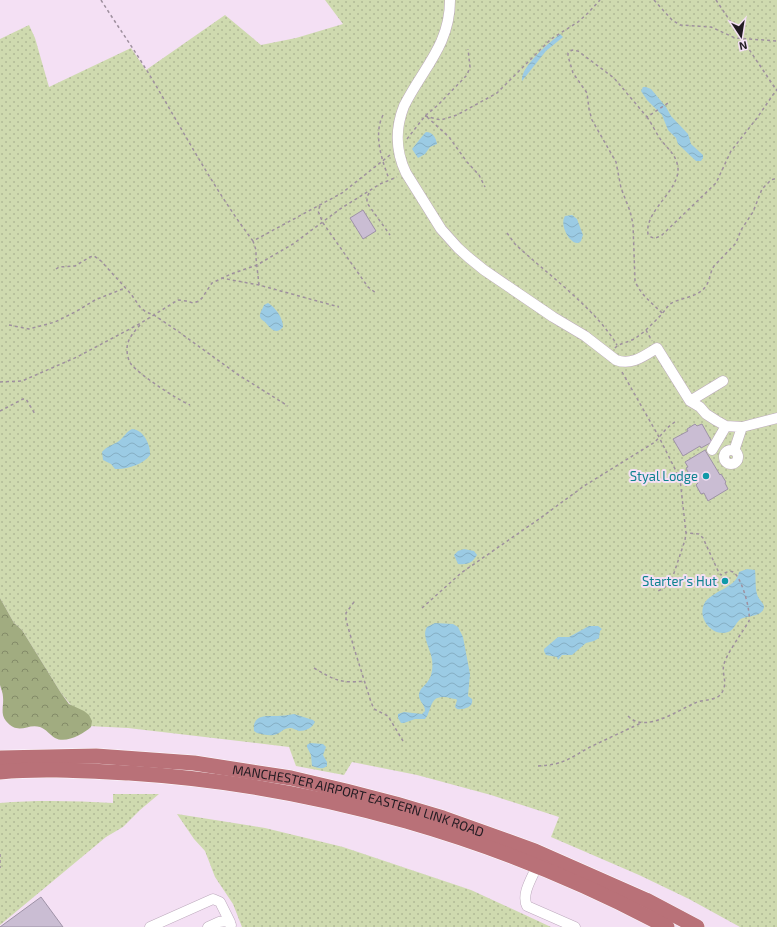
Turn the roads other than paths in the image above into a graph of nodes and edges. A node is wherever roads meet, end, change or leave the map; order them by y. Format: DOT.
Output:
graph roads {
  1 [pos="450,0"];
  2 [pos="723,381"];
  3 [pos="690,401"];
  4 [pos="777,418"];
  5 [pos="726,426"];
  6 [pos="742,427"];
  7 [pos="712,450"];
  8 [pos="734,451"];
  9 [pos="0,758"];
  10 [pos="0,772"];
  11 [pos="537,866"];
  12 [pos="231,925"];
  13 [pos="150,927"];
  14 [pos="208,927"];
  15 [pos="575,927"];
  16 [pos="667,927"];
  17 [pos="697,927"];
  1 -- 3 [label="lane"];
  2 -- 3 [label="lane"];
  3 -- 5 [label="lane"];
  4 -- 6 [label="lane"];
  5 -- 6 [label="lane"];
  5 -- 7 [label="lane"];
  6 -- 8 [label="lane"];
  9 -- 17 [label="highway, MANCHESTER AIRPORT EASTERN LINK ROAD"];
  10 -- 11 [label="highway, MANCHESTER AIRPORT EASTERN LINK ROAD"];
  11 -- 15 [label="lane"];
  11 -- 16 [label="highway, MANCHESTER AIRPORT EASTERN LINK ROAD"];
  12 -- 13 [label="lane"];
  12 -- 14 [label="lane"];
}
